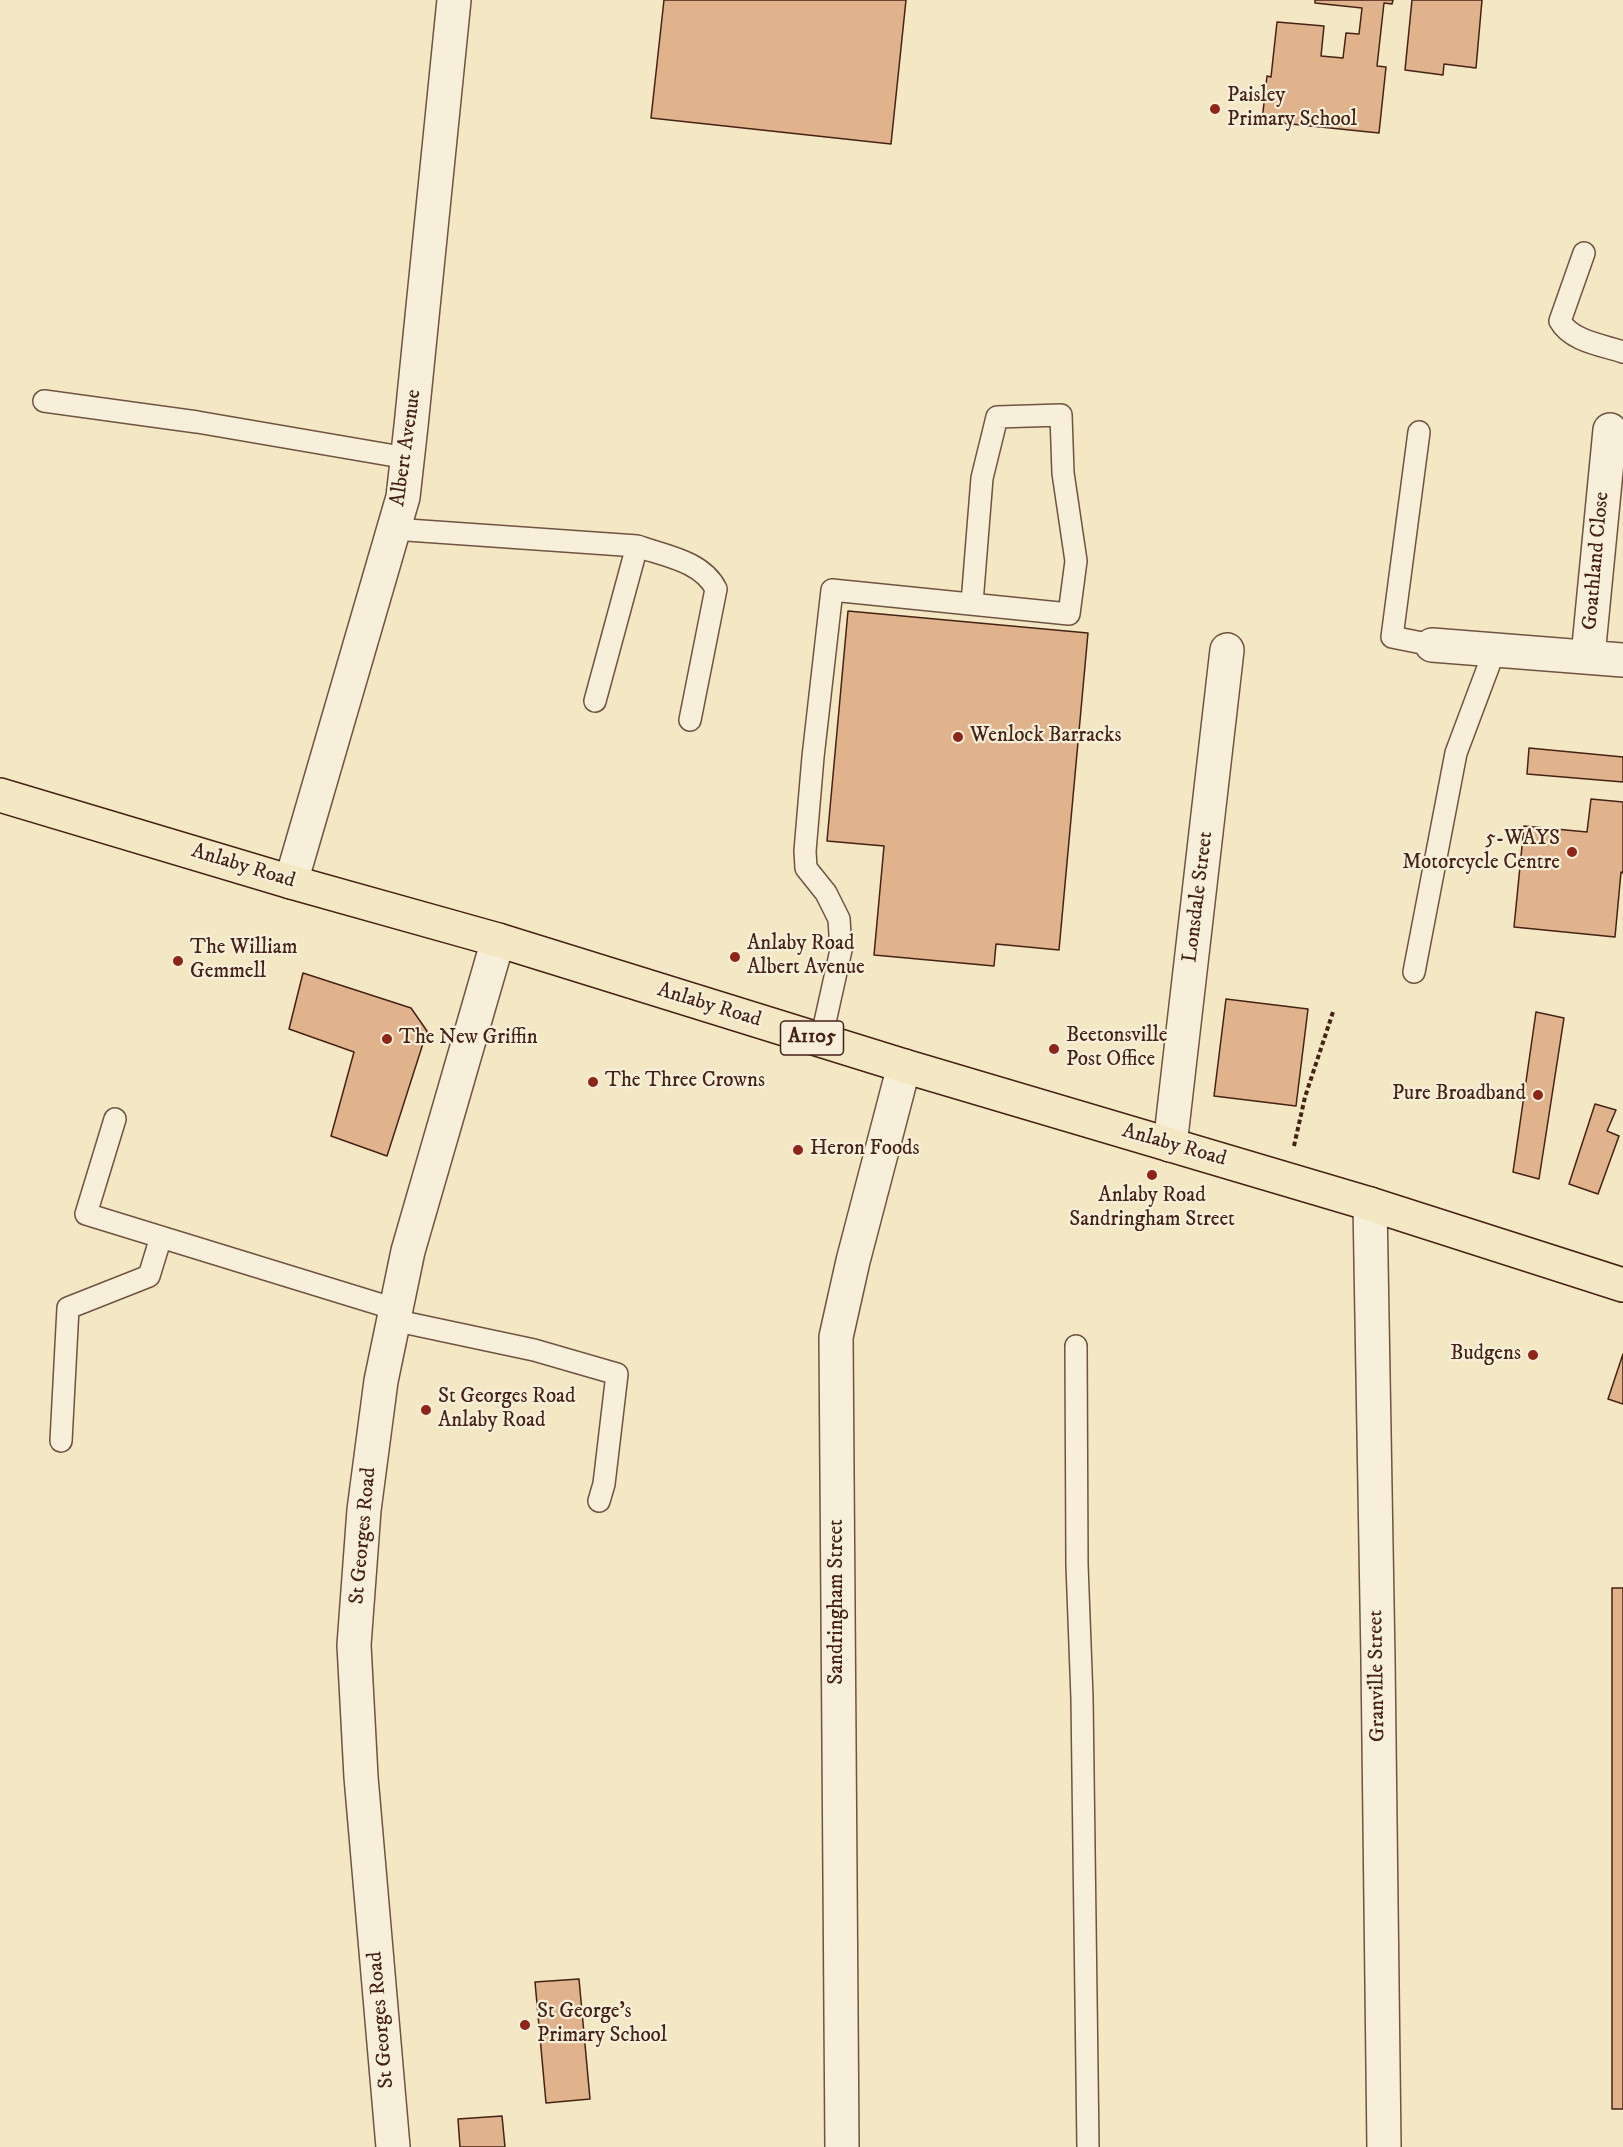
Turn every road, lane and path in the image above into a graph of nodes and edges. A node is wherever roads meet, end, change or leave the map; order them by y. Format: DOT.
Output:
graph roads {
  1 [pos="454,0"];
  2 [pos="1584,253"];
  3 [pos="1623,352"];
  4 [pos="44,400"];
  5 [pos="1610,430"];
  6 [pos="1419,432"];
  7 [pos="407,458"];
  8 [pos="393,528"];
  9 [pos="637,546"];
  10 [pos="972,603"];
  11 [pos="1432,645"];
  12 [pos="1495,649"];
  13 [pos="1227,650"];
  14 [pos="1588,656"];
  15 [pos="1623,660"];
  16 [pos="595,701"];
  17 [pos="690,720"];
  18 [pos="0,795"];
  19 [pos="291,882"];
  20 [pos="498,940"];
  21 [pos="1414,972"];
  22 [pos="1333,1012"];
  23 [pos="821,1040"];
  24 [pos="904,1066"];
  25 [pos="115,1119"];
  26 [pos="1170,1145"];
  27 [pos="1287,1179"];
  28 [pos="1370,1204"];
  29 [pos="161,1237"];
  30 [pos="1623,1285"];
  31 [pos="394,1315"];
  32 [pos="1076,1346"];
  33 [pos="61,1441"];
  34 [pos="599,1501"];
  35 [pos="393,2147"];
  36 [pos="842,2147"];
  37 [pos="1089,2147"];
  38 [pos="1384,2147"];
  1 -- 7 [label="street, Albert Avenue"];
  2 -- 3 [label="lane"];
  4 -- 7 [label="lane"];
  5 -- 14 [label="street, Goathland Close"];
  6 -- 11 [label="lane"];
  7 -- 8 [label="street, Albert Avenue"];
  8 -- 9 [label="lane"];
  8 -- 19 [label="street, Albert Avenue"];
  9 -- 16 [label="lane"];
  9 -- 17 [label="lane"];
  10 -- 10 [label="lane"];
  10 -- 23 [label="lane"];
  11 -- 12 [label="street, Goathland Close"];
  12 -- 14 [label="street, Goathland Close"];
  12 -- 21 [label="lane"];
  13 -- 26 [label="street, Lonsdale Street"];
  14 -- 15 [label="street, Goathland Close"];
  18 -- 19 [label="main road, Anlaby Road / A1105"];
  19 -- 20 [label="main road, Anlaby Road / A1105"];
  20 -- 23 [label="main road, Anlaby Road / A1105"];
  20 -- 31 [label="street, St Georges Road"];
  22 -- 27 [label="path"];
  23 -- 24 [label="main road, Anlaby Road / A1105"];
  24 -- 26 [label="main road, Anlaby Road / A1105"];
  24 -- 36 [label="street, Sandringham Street"];
  25 -- 29 [label="lane"];
  26 -- 27 [label="main road, Anlaby Road / A1105"];
  27 -- 28 [label="main road, Anlaby Road / A1105"];
  28 -- 30 [label="main road, Anlaby Road / A1105"];
  28 -- 38 [label="street, Granville Street"];
  29 -- 31 [label="lane"];
  29 -- 33 [label="lane"];
  31 -- 34 [label="lane"];
  31 -- 35 [label="street, St Georges Road"];
  32 -- 37 [label="lane"];
}
